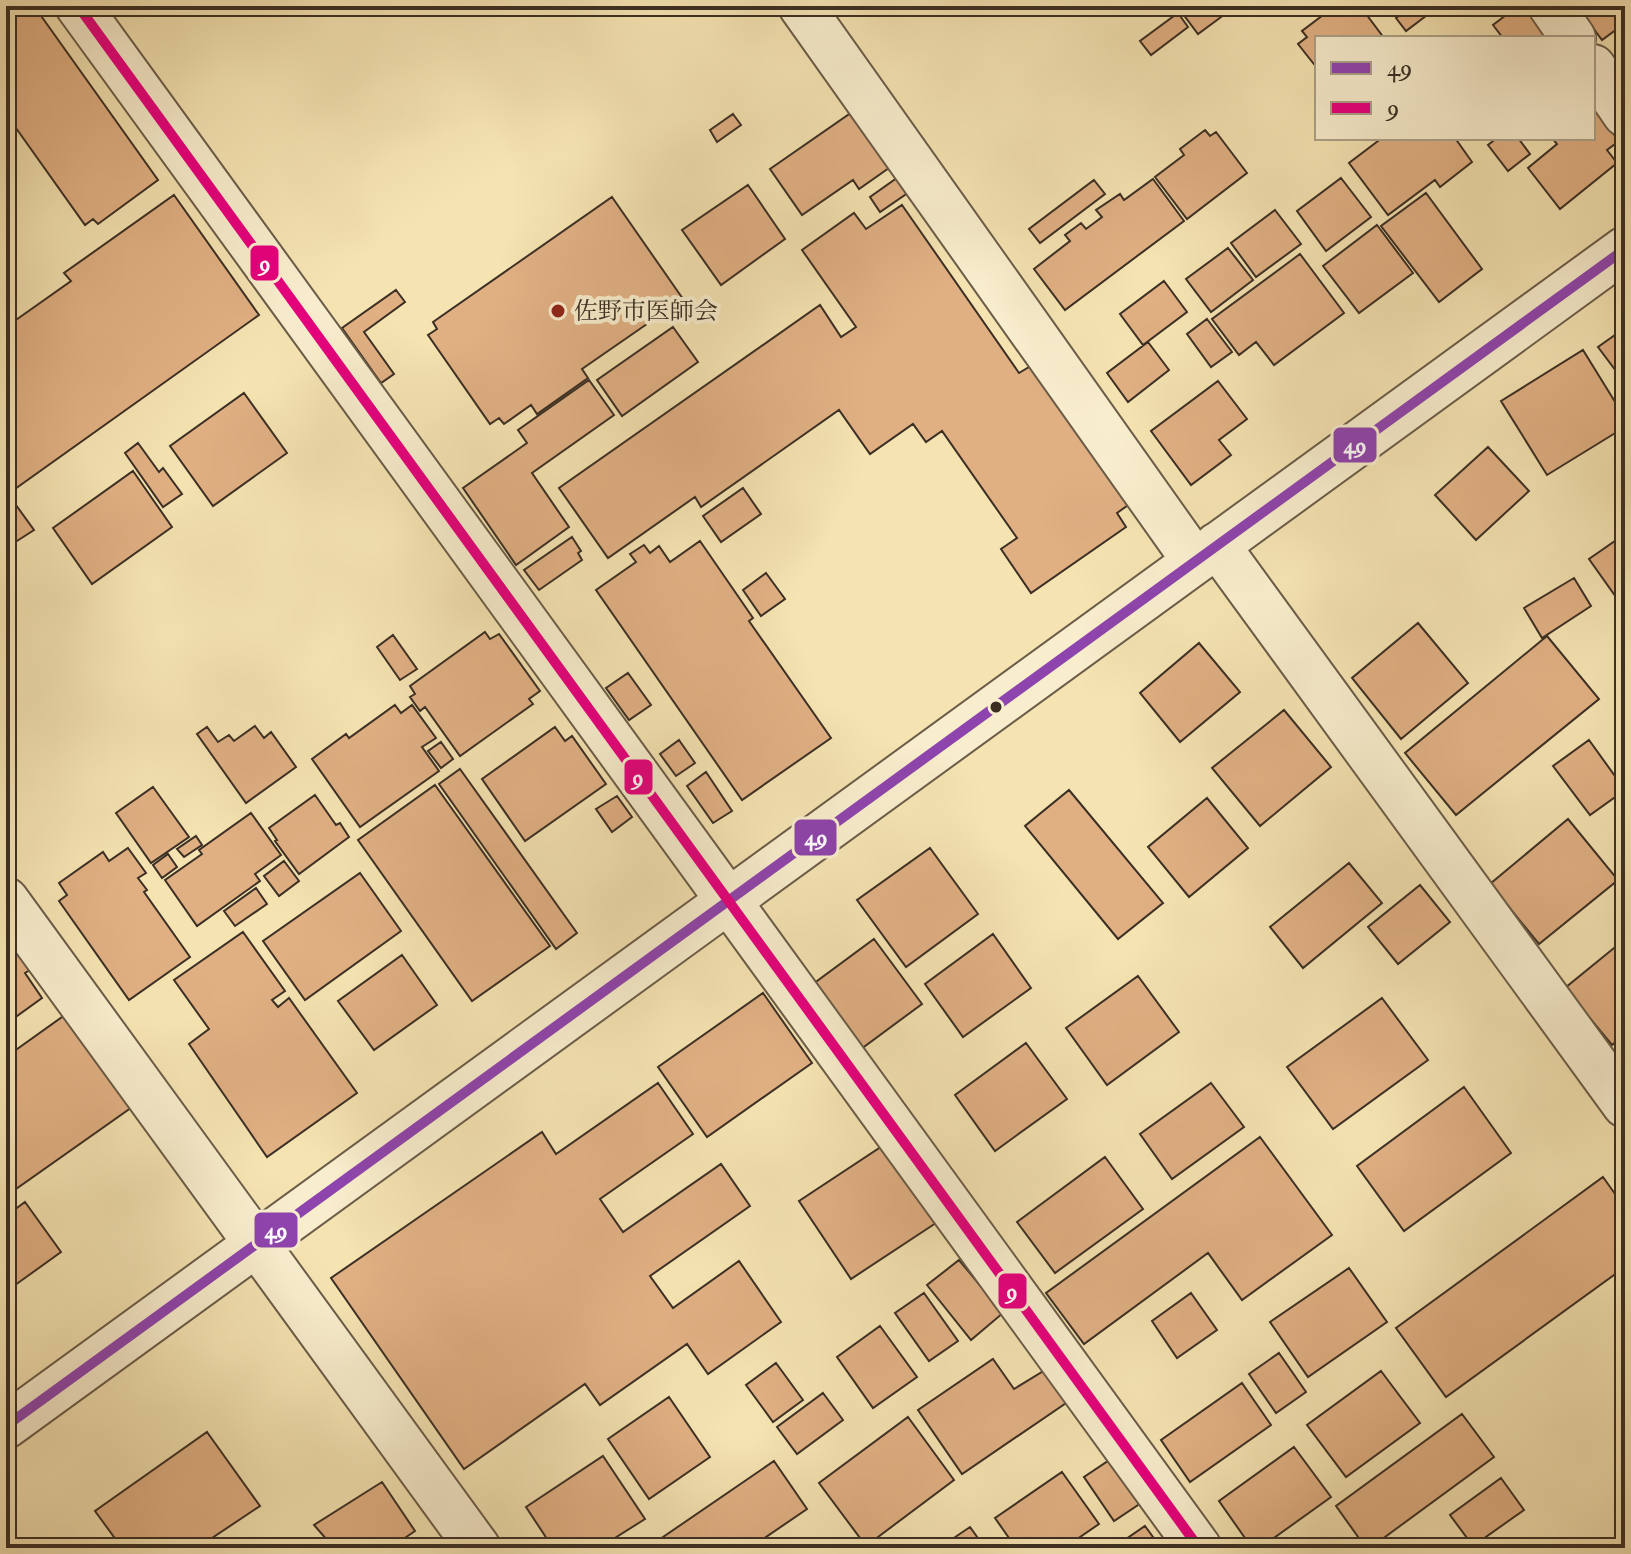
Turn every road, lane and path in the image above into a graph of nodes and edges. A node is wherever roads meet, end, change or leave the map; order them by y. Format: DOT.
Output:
graph roads {
  1 [pos="78,6"];
  2 [pos="801,6"];
  3 [pos="1551,6"];
  4 [pos="1572,36"];
  5 [pos="1595,70"];
  6 [pos="1625,114"];
  7 [pos="1625,249"];
  8 [pos="1205,552"];
  9 [pos="6,900"];
  10 [pos="727,903"];
  11 [pos="1625,1105"];
  12 [pos="258,1244"];
  13 [pos="6,1426"];
  14 [pos="478,1548"];
  15 [pos="1199,1548"];
  1 -- 10 [label="street"];
  2 -- 8 [label="street"];
  3 -- 4 [label="street"];
  5 -- 6 [label="street"];
  7 -- 8 [label="street"];
  8 -- 10 [label="street"];
  8 -- 11 [label="street"];
  9 -- 12 [label="street"];
  10 -- 12 [label="street"];
  10 -- 15 [label="street"];
  12 -- 13 [label="street"];
  12 -- 14 [label="street"];
}
